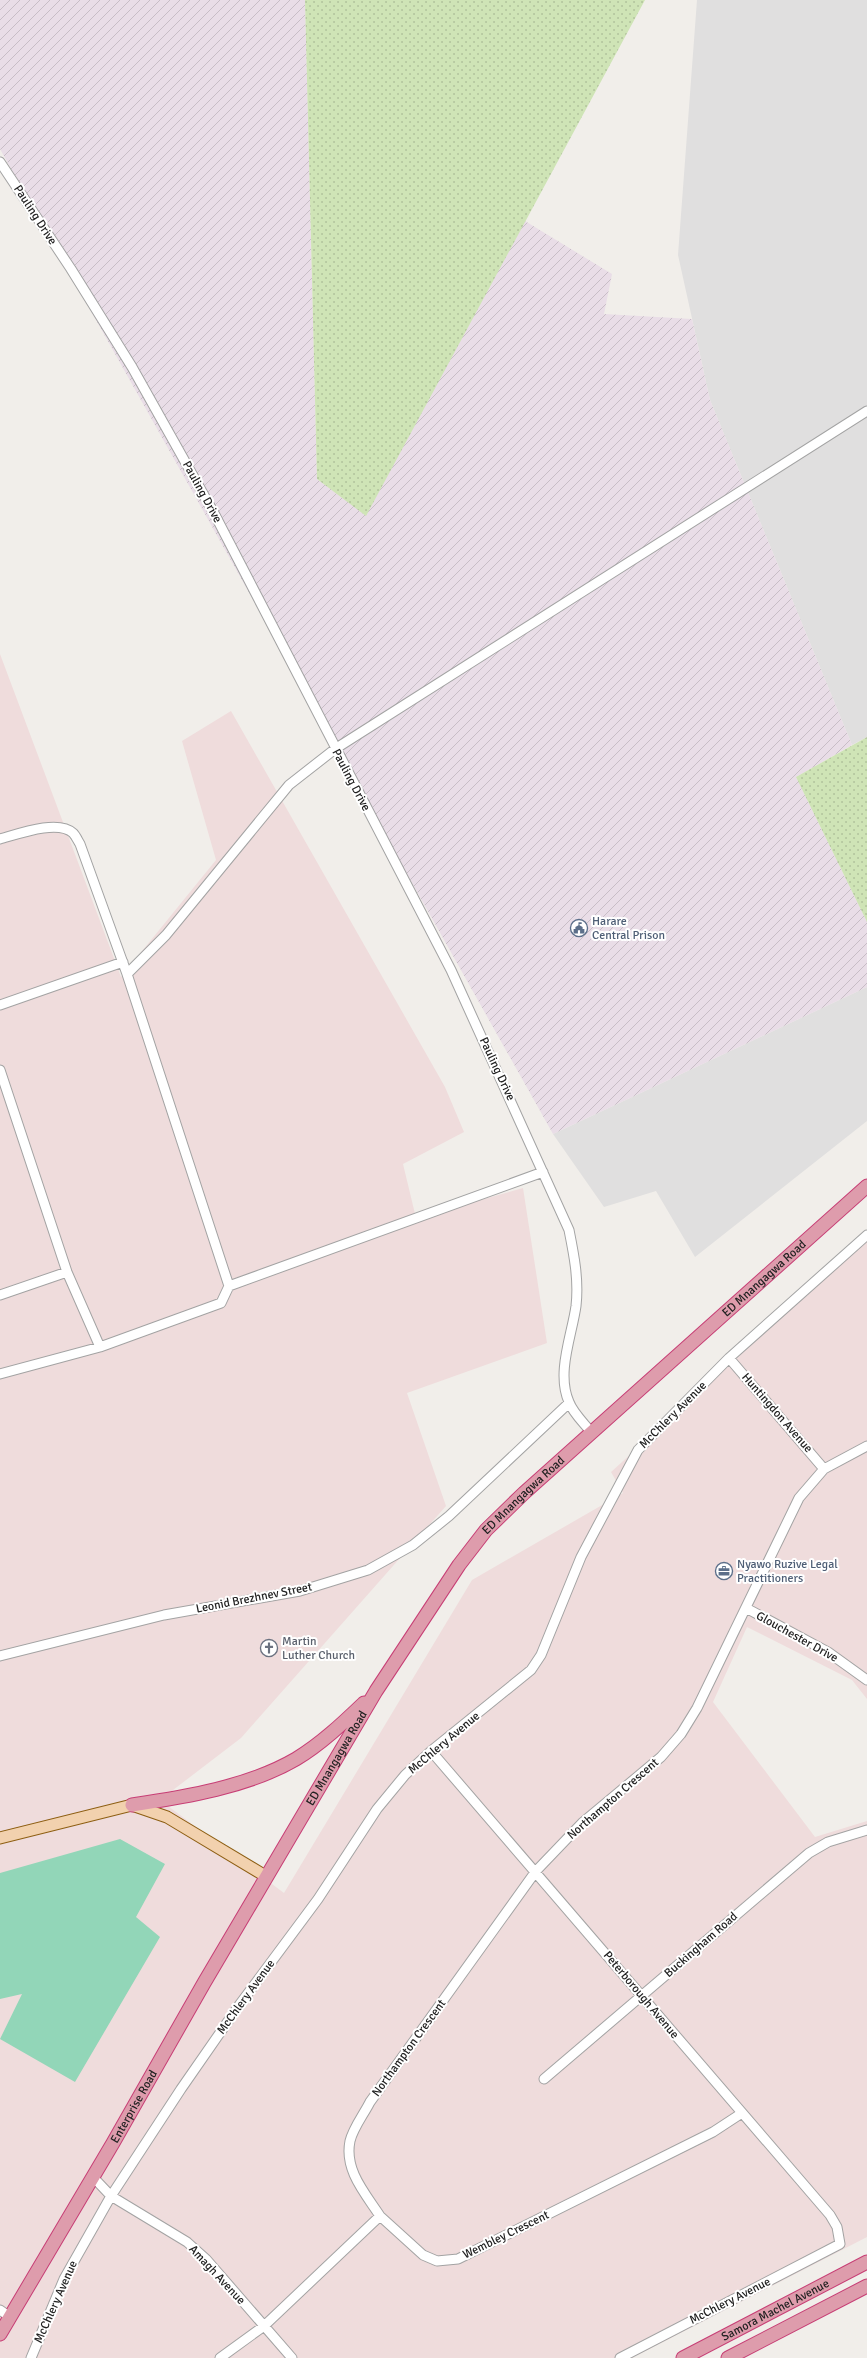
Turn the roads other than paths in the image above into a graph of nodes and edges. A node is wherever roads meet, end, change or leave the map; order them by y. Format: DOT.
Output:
graph roads {
  1 [pos="0,162"];
  2 [pos="867,411"];
  3 [pos="335,749"];
  4 [pos="0,839"];
  5 [pos="123,962"];
  6 [pos="127,974"];
  7 [pos="0,1005"];
  8 [pos="0,1070"];
  9 [pos="543,1172"];
  10 [pos="867,1186"];
  11 [pos="867,1234"];
  12 [pos="67,1272"];
  13 [pos="229,1286"];
  14 [pos="0,1295"];
  15 [pos="100,1347"];
  16 [pos="729,1358"];
  17 [pos="0,1374"];
  18 [pos="568,1403"];
  19 [pos="591,1432"];
  20 [pos="867,1446"];
  21 [pos="824,1469"];
  22 [pos="746,1608"];
  23 [pos="0,1656"];
  24 [pos="867,1680"];
  25 [pos="376,1691"];
  26 [pos="431,1751"];
  27 [pos="132,1805"];
  28 [pos="867,1830"];
  29 [pos="0,1838"];
  30 [pos="536,1871"];
  31 [pos="267,1877"];
  32 [pos="641,1996"];
  33 [pos="544,2079"];
  34 [pos="742,2113"];
  35 [pos="93,2177"];
  36 [pos="111,2196"];
  37 [pos="380,2216"];
  38 [pos="840,2244"];
  39 [pos="867,2262"];
  40 [pos="867,2286"];
  41 [pos="5,2314"];
  42 [pos="264,2326"];
  43 [pos="0,2334"];
  44 [pos="31,2358"];
  45 [pos="220,2358"];
  46 [pos="292,2358"];
  47 [pos="620,2358"];
  48 [pos="683,2358"];
  49 [pos="728,2358"];
  1 -- 3 [label="street, Pauling Drive"];
  2 -- 3 [label="street"];
  3 -- 6 [label="street"];
  3 -- 9 [label="street, Pauling Drive"];
  4 -- 5 [label="street"];
  5 -- 6 [label="street"];
  5 -- 7 [label="street"];
  6 -- 13 [label="street"];
  8 -- 12 [label="street"];
  9 -- 13 [label="street"];
  9 -- 18 [label="street, Pauling Drive"];
  10 -- 19 [label="highway, ED Mnangagwa Road"];
  11 -- 16 [label="street, McChlery Avenue"];
  12 -- 14 [label="street"];
  12 -- 15 [label="street"];
  13 -- 15 [label="street"];
  15 -- 17 [label="street"];
  16 -- 21 [label="street, Huntingdon Avenue"];
  16 -- 26 [label="street, McChlery Avenue"];
  18 -- 19 [label="street"];
  18 -- 23 [label="street, Leonid Brezhnev Street"];
  19 -- 25 [label="highway, ED Mnangagwa Road"];
  20 -- 21 [label="street, Northampton Crescent"];
  21 -- 22 [label="street, Northampton Crescent"];
  22 -- 24 [label="street, Glouchester Drive"];
  22 -- 30 [label="street, Northampton Crescent"];
  25 -- 27 [label="highway"];
  25 -- 31 [label="highway, ED Mnangagwa Road"];
  26 -- 30 [label="street, Peterborough Avenue"];
  26 -- 36 [label="street, McChlery Avenue"];
  27 -- 29 [label="main road"];
  27 -- 31 [label="main road"];
  28 -- 32 [label="street, Buckingham Road"];
  30 -- 32 [label="street, Peterborough Avenue"];
  30 -- 37 [label="street, Northampton Crescent"];
  31 -- 35 [label="highway, Enterprise Road"];
  32 -- 33 [label="street, Buckingham Road"];
  32 -- 34 [label="street, Peterborough Avenue"];
  34 -- 37 [label="street, Wembley Crescent"];
  34 -- 38 [label="street, Peterborough Avenue"];
  35 -- 36 [label="street, Amagh Avenue"];
  35 -- 41 [label="highway, Enterprise Road"];
  36 -- 42 [label="street, Amagh Avenue"];
  36 -- 44 [label="street, McChlery Avenue"];
  37 -- 42 [label="street"];
  38 -- 47 [label="street, McChlery Avenue"];
  39 -- 48 [label="highway, Samora Machel Avenue"];
  40 -- 49 [label="highway"];
  41 -- 43 [label="highway, Enterprise Road"];
  42 -- 45 [label="street"];
  42 -- 46 [label="street, Amagh Avenue"];
}
